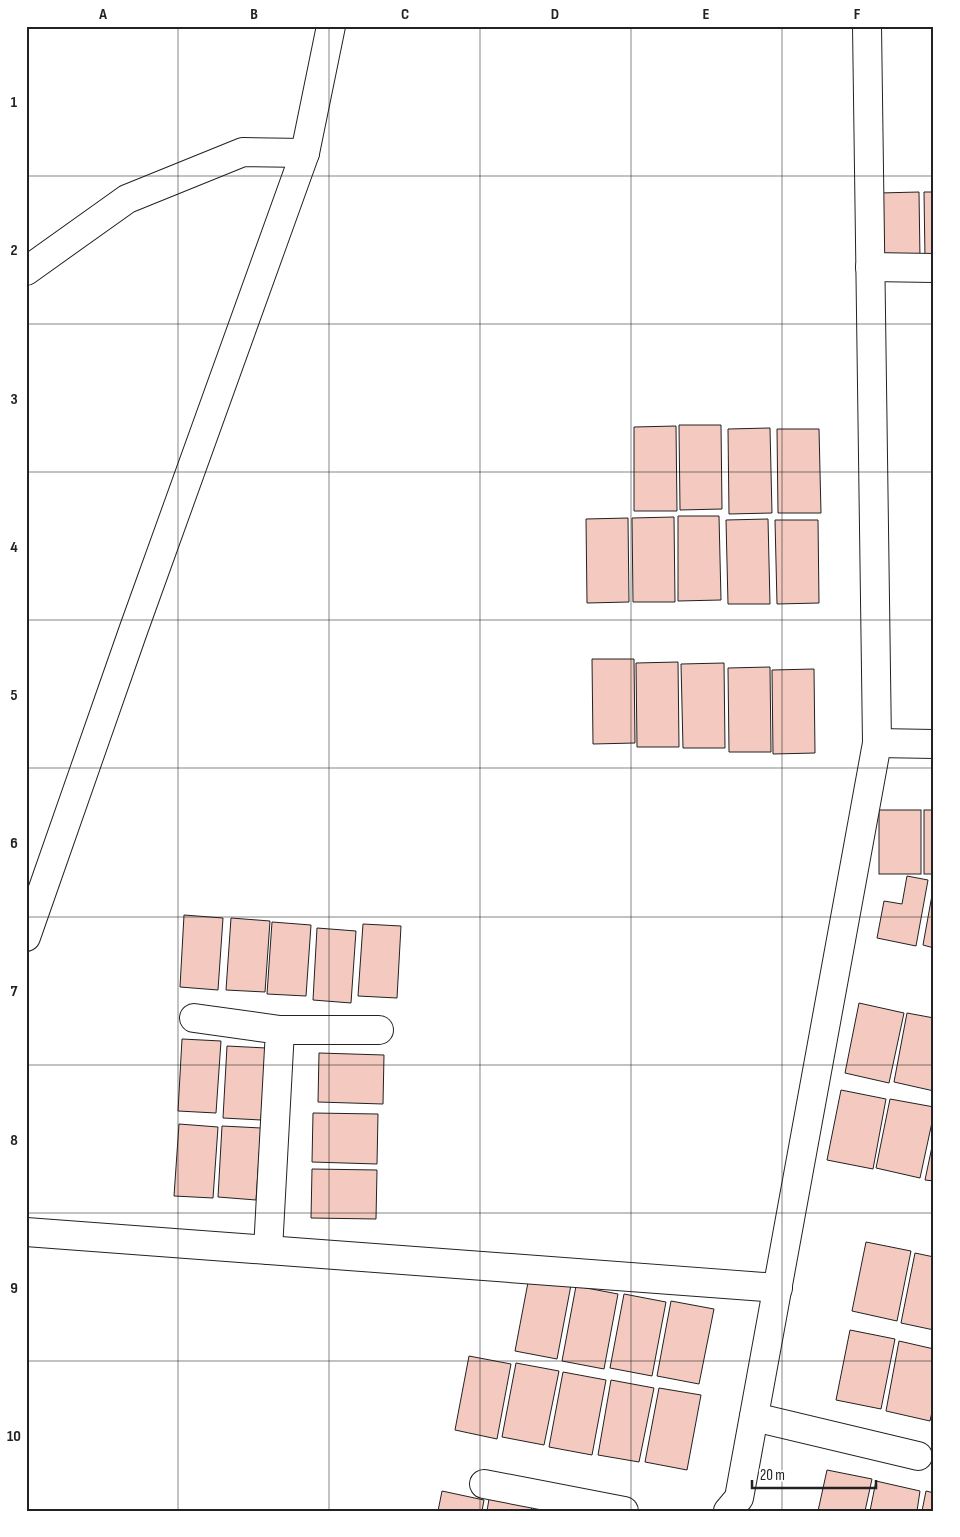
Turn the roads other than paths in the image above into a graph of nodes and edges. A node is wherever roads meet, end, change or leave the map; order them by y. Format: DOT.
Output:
graph roads {
  1 [pos="331,26"];
  2 [pos="867,26"];
  3 [pos="305,153"];
  4 [pos="870,267"];
  5 [pos="934,268"];
  6 [pos="26,271"];
  7 [pos="877,743"];
  8 [pos="934,744"];
  9 [pos="26,937"];
  10 [pos="194,1018"];
  11 [pos="280,1030"];
  12 [pos="379,1030"];
  13 [pos="26,1232"];
  14 [pos="268,1250"];
  15 [pos="778,1288"];
  16 [pos="754,1418"];
  17 [pos="918,1456"];
  18 [pos="484,1484"];
  19 [pos="624,1511"];
  20 [pos="728,1511"];
  1 -- 3 [label="street"];
  2 -- 4 [label="street"];
  3 -- 6 [label="street"];
  3 -- 9 [label="street"];
  4 -- 5 [label="street"];
  4 -- 7 [label="street"];
  7 -- 8 [label="street"];
  7 -- 15 [label="street"];
  10 -- 11 [label="street"];
  11 -- 12 [label="street"];
  11 -- 14 [label="street"];
  13 -- 14 [label="street"];
  14 -- 15 [label="street"];
  15 -- 16 [label="street"];
  16 -- 17 [label="street"];
  16 -- 20 [label="street"];
  18 -- 19 [label="street"];
}
